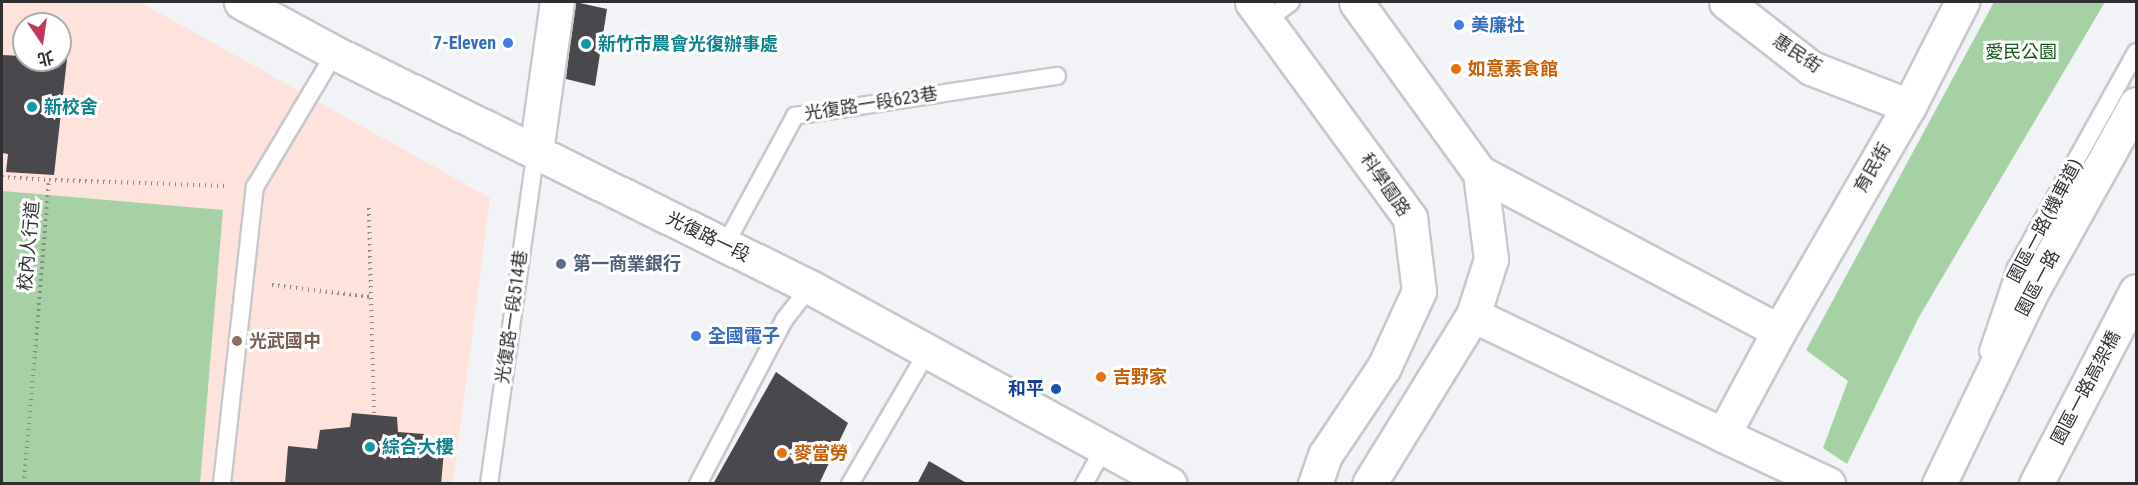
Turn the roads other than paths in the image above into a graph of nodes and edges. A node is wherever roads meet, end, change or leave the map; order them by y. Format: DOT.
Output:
graph roads {
  1 [pos="241,2"];
  2 [pos="557,2"];
  3 [pos="1291,2"];
  4 [pos="1356,2"];
  5 [pos="1726,2"];
  6 [pos="1962,2"];
  7 [pos="1259,11"];
  8 [pos="2136,52"];
  9 [pos="335,53"];
  10 [pos="1057,76"];
  11 [pos="2136,104"];
  12 [pos="1909,106"];
  13 [pos="536,151"];
  14 [pos="1480,173"];
  15 [pos="725,245"];
  16 [pos="810,287"];
  17 [pos="2136,291"];
  18 [pos="1473,315"];
  19 [pos="1779,331"];
  20 [pos="927,352"];
  21 [pos="1723,435"];
  22 [pos="1103,450"];
  23 [pos="1943,478"];
  24 [pos="222,483"];
  25 [pos="489,483"];
  26 [pos="698,483"];
  27 [pos="850,483"];
  28 [pos="1084,483"];
  29 [pos="1170,483"];
  30 [pos="1315,483"];
  31 [pos="1369,483"];
  32 [pos="1828,483"];
  33 [pos="2036,483"];
  1 -- 9 [label="street, 光復路一段"];
  2 -- 13 [label="street"];
  3 -- 7 [label="lane"];
  4 -- 14 [label="street"];
  5 -- 12 [label="street, 惠民街"];
  6 -- 12 [label="street, 育民街"];
  7 -- 30 [label="street, 科學園路"];
  8 -- 23 [label="lane, 園區一路(機車道)"];
  9 -- 13 [label="street, 光復路一段"];
  9 -- 24 [label="lane"];
  10 -- 15 [label="lane, 光復路一段623巷"];
  11 -- 23 [label="street, 園區一路"];
  12 -- 19 [label="street, 育民街"];
  13 -- 15 [label="street, 光復路一段"];
  13 -- 25 [label="lane, 光復路一段514巷"];
  14 -- 18 [label="street"];
  14 -- 19 [label="street"];
  15 -- 16 [label="street, 光復路一段"];
  16 -- 20 [label="street, 光復路一段"];
  16 -- 26 [label="lane"];
  17 -- 33 [label="street, 園區一路高架橋"];
  18 -- 21 [label="street"];
  18 -- 31 [label="street"];
  19 -- 21 [label="street"];
  20 -- 22 [label="street, 光復路一段"];
  20 -- 27 [label="lane"];
  21 -- 32 [label="street"];
  22 -- 28 [label="lane"];
  22 -- 29 [label="street, 光復路一段"];
}
